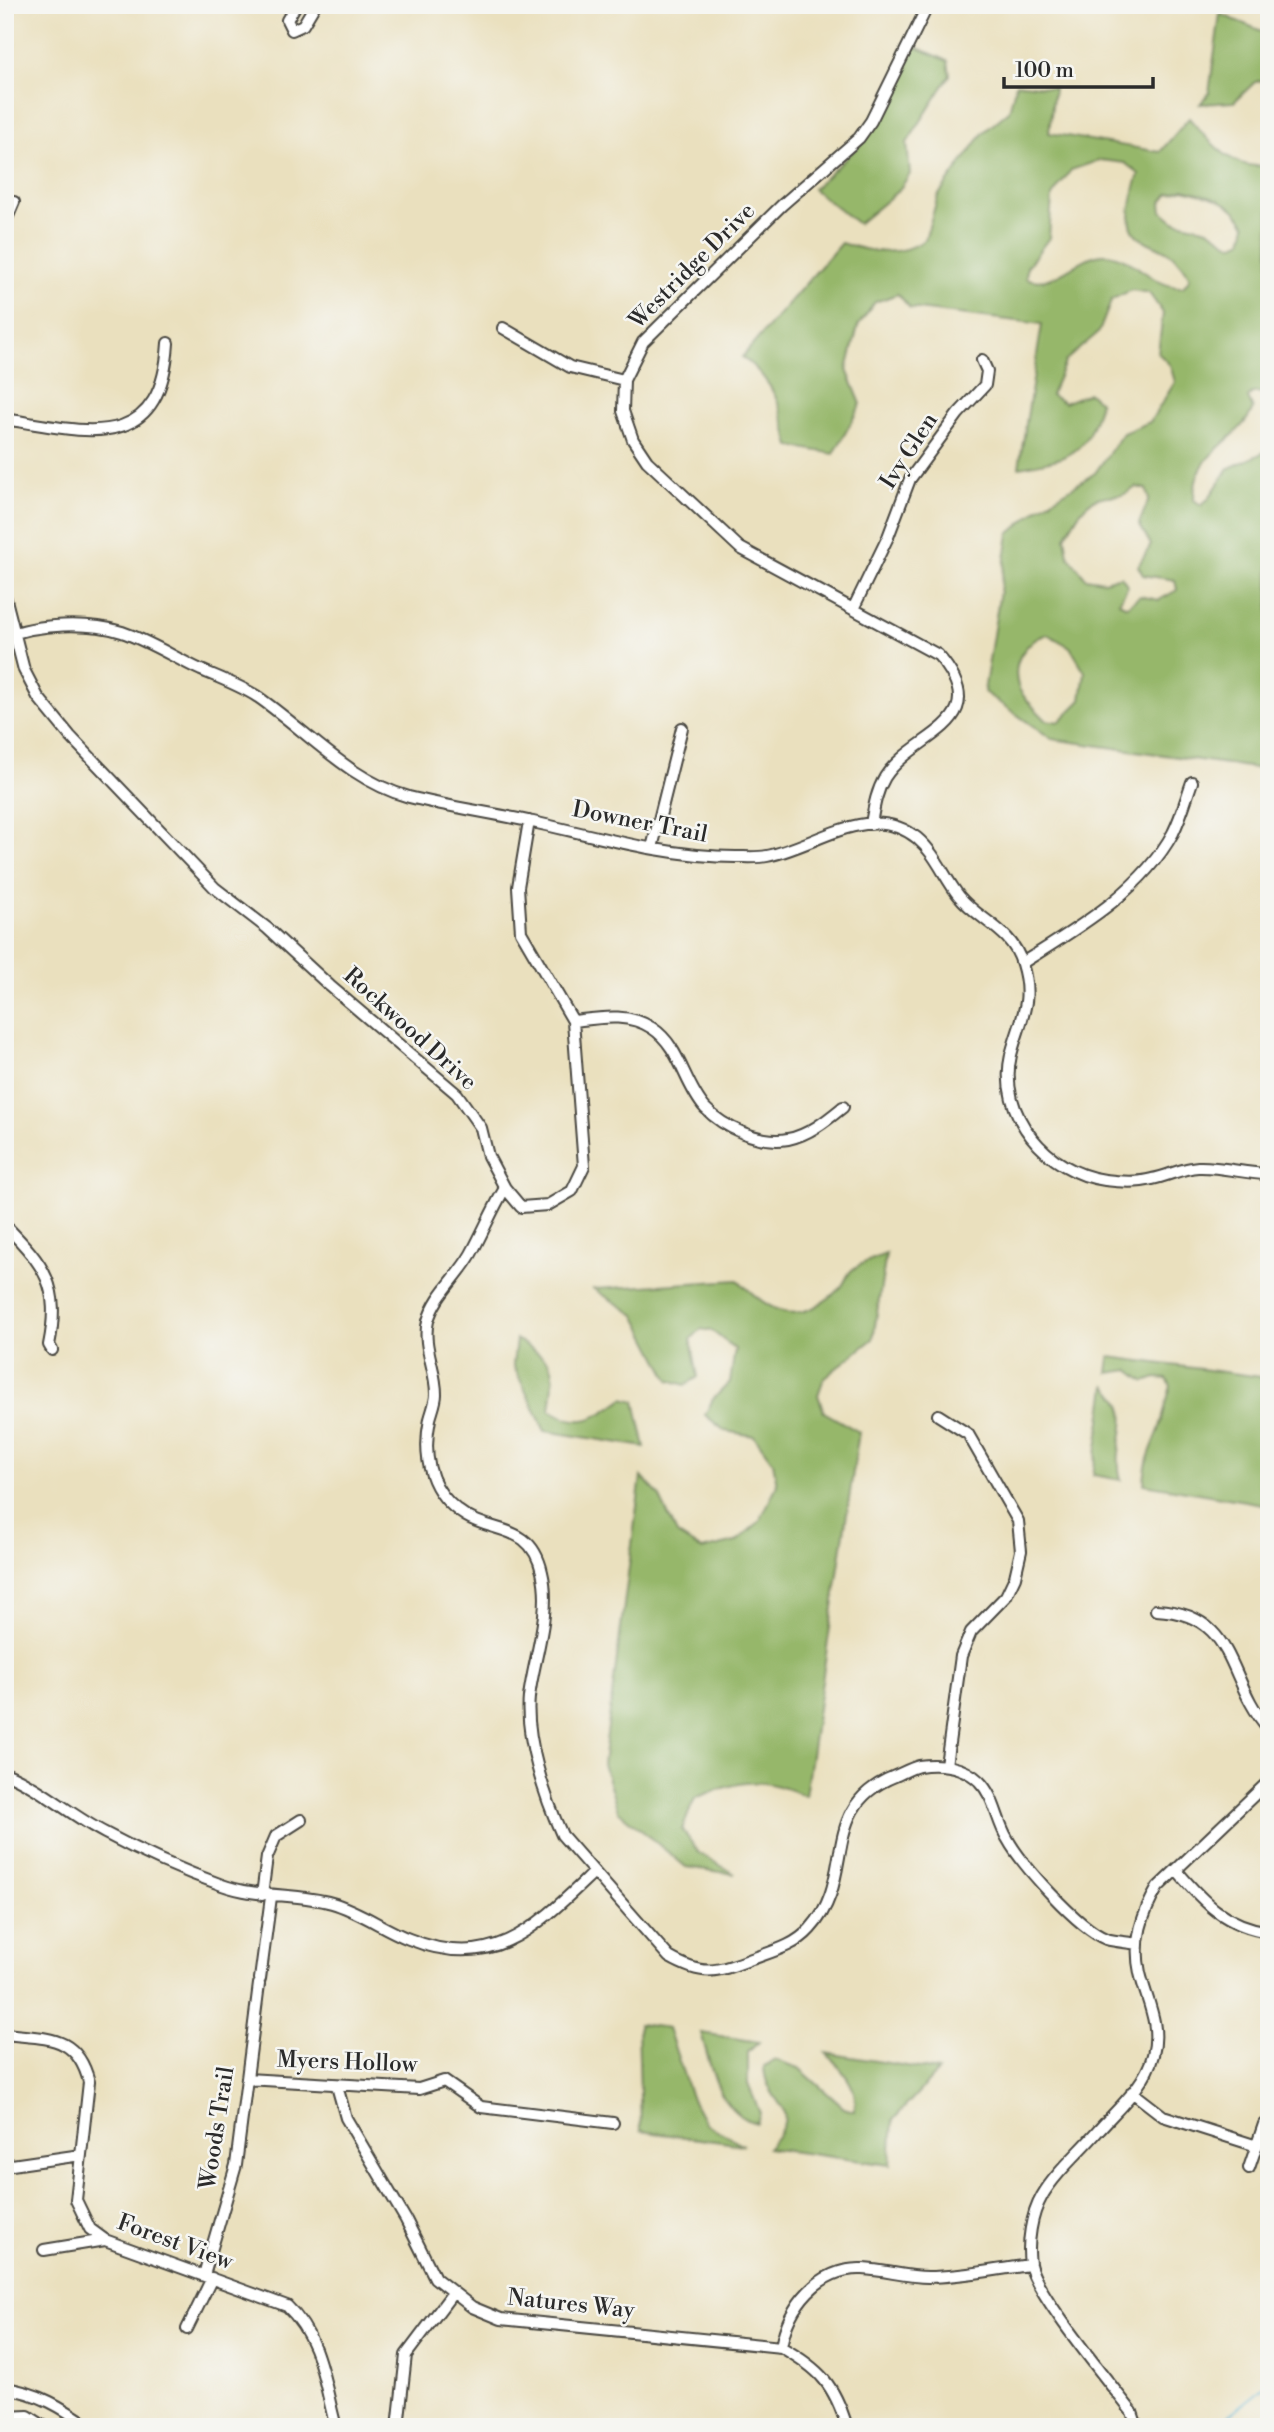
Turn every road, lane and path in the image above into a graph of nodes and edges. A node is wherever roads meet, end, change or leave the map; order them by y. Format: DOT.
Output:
graph roads {
  1 [pos="296,5"];
  2 [pos="315,5"];
  3 [pos="928,5"];
  4 [pos="14,202"];
  5 [pos="5,223"];
  6 [pos="503,328"];
  7 [pos="168,343"];
  8 [pos="982,360"];
  9 [pos="624,380"];
  10 [pos="5,419"];
  11 [pos="5,596"];
  12 [pos="853,609"];
  13 [pos="10,635"];
  14 [pos="682,728"];
  15 [pos="1192,782"];
  16 [pos="529,821"];
  17 [pos="871,824"];
  18 [pos="652,848"];
  19 [pos="1022,963"];
  20 [pos="573,1021"];
  21 [pos="843,1107"];
  22 [pos="1269,1174"];
  23 [pos="505,1188"];
  24 [pos="5,1225"];
  25 [pos="52,1350"];
  26 [pos="938,1415"];
  27 [pos="1156,1610"];
  28 [pos="1269,1728"];
  29 [pos="946,1765"];
  30 [pos="5,1773"];
  31 [pos="1269,1781"];
  32 [pos="301,1820"];
  33 [pos="1177,1871"];
  34 [pos="594,1872"];
  35 [pos="266,1896"];
  36 [pos="1269,1932"];
  37 [pos="1138,1944"];
  38 [pos="5,2034"];
  39 [pos="247,2079"];
  40 [pos="337,2086"];
  41 [pos="1132,2092"];
  42 [pos="613,2123"];
  43 [pos="1264,2124"];
  44 [pos="1257,2146"];
  45 [pos="81,2155"];
  46 [pos="5,2166"];
  47 [pos="1249,2168"];
  48 [pos="105,2240"];
  49 [pos="44,2250"];
  50 [pos="1030,2265"];
  51 [pos="208,2276"];
  52 [pos="453,2294"];
  53 [pos="187,2329"];
  54 [pos="781,2347"];
  55 [pos="5,2388"];
  56 [pos="5,2417"];
  57 [pos="45,2427"];
  58 [pos="90,2427"];
  59 [pos="336,2427"];
  60 [pos="398,2427"];
  61 [pos="847,2427"];
  62 [pos="1137,2427"];
  1 -- 2 [label="street"];
  3 -- 9 [label="street, Westridge Drive"];
  4 -- 5 [label="street"];
  6 -- 9 [label="street"];
  7 -- 10 [label="street"];
  8 -- 12 [label="street, Ivy Glen"];
  9 -- 12 [label="street, Westridge Drive"];
  11 -- 13 [label="street, Rockwood Drive"];
  12 -- 17 [label="street, Westridge Drive"];
  13 -- 16 [label="street, Downer Trail"];
  13 -- 23 [label="street, Rockwood Drive"];
  14 -- 18 [label="street"];
  15 -- 19 [label="street"];
  16 -- 18 [label="street, Downer Trail"];
  16 -- 20 [label="street, Rockwood Drive"];
  17 -- 18 [label="street, Downer Trail"];
  17 -- 19 [label="street, Downer Trail"];
  19 -- 22 [label="street, Downer Trail"];
  20 -- 21 [label="street"];
  20 -- 23 [label="street, Rockwood Drive"];
  23 -- 34 [label="street"];
  24 -- 25 [label="street"];
  26 -- 29 [label="street"];
  27 -- 28 [label="street"];
  29 -- 34 [label="street"];
  29 -- 37 [label="street"];
  30 -- 35 [label="street"];
  31 -- 33 [label="street"];
  32 -- 35 [label="street, Woods Trail"];
  33 -- 36 [label="street"];
  33 -- 37 [label="street"];
  34 -- 35 [label="street"];
  35 -- 39 [label="street, Woods Trail"];
  37 -- 41 [label="street"];
  38 -- 45 [label="street, Forest View"];
  39 -- 40 [label="street, Myers Hollow"];
  39 -- 51 [label="street, Woods Trail"];
  40 -- 42 [label="street, Myers Hollow"];
  40 -- 52 [label="street, Natures Way"];
  41 -- 44 [label="street"];
  41 -- 50 [label="street"];
  43 -- 44 [label="street"];
  44 -- 47 [label="street"];
  45 -- 46 [label="street"];
  45 -- 48 [label="street, Forest View"];
  48 -- 49 [label="street"];
  48 -- 51 [label="street, Forest View"];
  50 -- 54 [label="street"];
  50 -- 62 [label="street"];
  51 -- 53 [label="street, Woods Trail"];
  51 -- 59 [label="street, Forest View"];
  52 -- 54 [label="street, Natures Way"];
  52 -- 60 [label="street"];
  54 -- 61 [label="street, Natures Way"];
  55 -- 58 [label="street"];
  56 -- 57 [label="street"];
}
